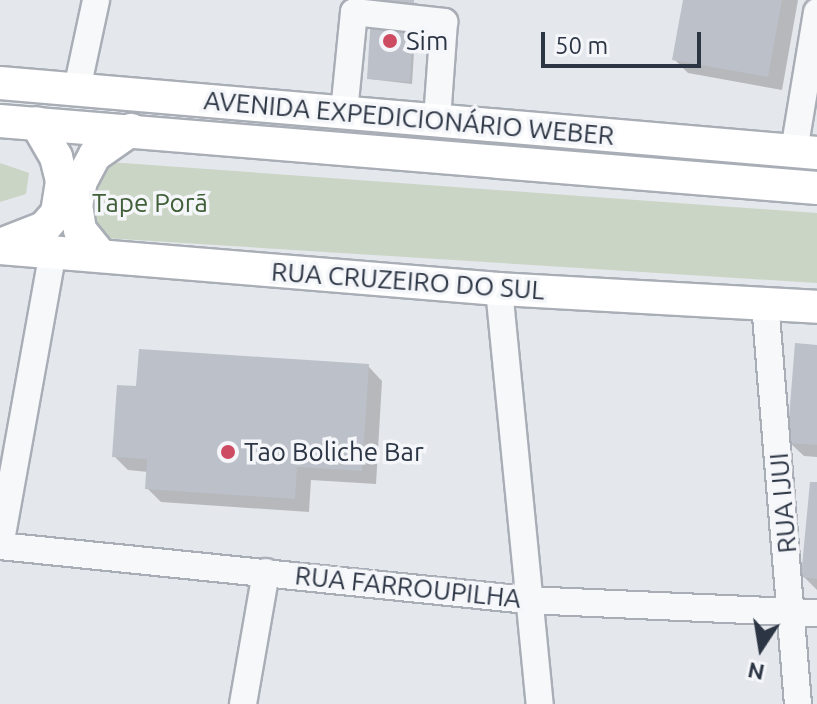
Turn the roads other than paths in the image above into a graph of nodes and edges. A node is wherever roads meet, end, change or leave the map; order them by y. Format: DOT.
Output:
graph roads {
  1 [pos="96,0"];
  2 [pos="817,12"];
  3 [pos="0,83"];
  4 [pos="77,89"];
  5 [pos="344,112"];
  6 [pos="437,120"];
  7 [pos="0,121"];
  8 [pos="36,123"];
  9 [pos="131,130"];
  10 [pos="244,140"];
  11 [pos="809,155"];
  12 [pos="817,188"];
  13 [pos="0,246"];
  14 [pos="53,251"];
  15 [pos="101,256"];
  16 [pos="499,289"];
  17 [pos="765,303"];
  18 [pos="817,307"];
  19 [pos="0,546"];
  20 [pos="266,572"];
  21 [pos="527,600"];
  22 [pos="805,612"];
  23 [pos="243,704"];
  24 [pos="540,704"];
  25 [pos="798,704"];
  1 -- 4 [label="street"];
  2 -- 11 [label="street"];
  3 -- 4 [label="main road, AVENIDA EXPEDICIONÁRIO WEBER"];
  4 -- 5 [label="main road, AVENIDA EXPEDICIONÁRIO WEBER"];
  5 -- 6 [label="main road, AVENIDA EXPEDICIONÁRIO WEBER"];
  5 -- 6 [label="street"];
  5 -- 10 [label="main road"];
  6 -- 11 [label="main road, AVENIDA EXPEDICIONÁRIO WEBER"];
  7 -- 8 [label="main road"];
  8 -- 9 [label="main road"];
  8 -- 13 [label="main road"];
  9 -- 10 [label="main road"];
  9 -- 15 [label="main road"];
  10 -- 12 [label="main road"];
  13 -- 14 [label="main road, RUA CRUZEIRO DO SUL"];
  14 -- 15 [label="main road, RUA CRUZEIRO DO SUL"];
  14 -- 19 [label="street"];
  15 -- 16 [label="main road, RUA CRUZEIRO DO SUL"];
  16 -- 17 [label="main road, RUA CRUZEIRO DO SUL"];
  16 -- 21 [label="street"];
  17 -- 18 [label="main road, RUA CRUZEIRO DO SUL"];
  17 -- 22 [label="street, RUA IJUI"];
  19 -- 20 [label="street, RUA FARROUPILHA"];
  20 -- 21 [label="street, RUA FARROUPILHA"];
  20 -- 23 [label="street"];
  21 -- 22 [label="street, RUA FARROUPILHA"];
  21 -- 24 [label="street"];
  22 -- 25 [label="street, RUA IJUI"];
}
